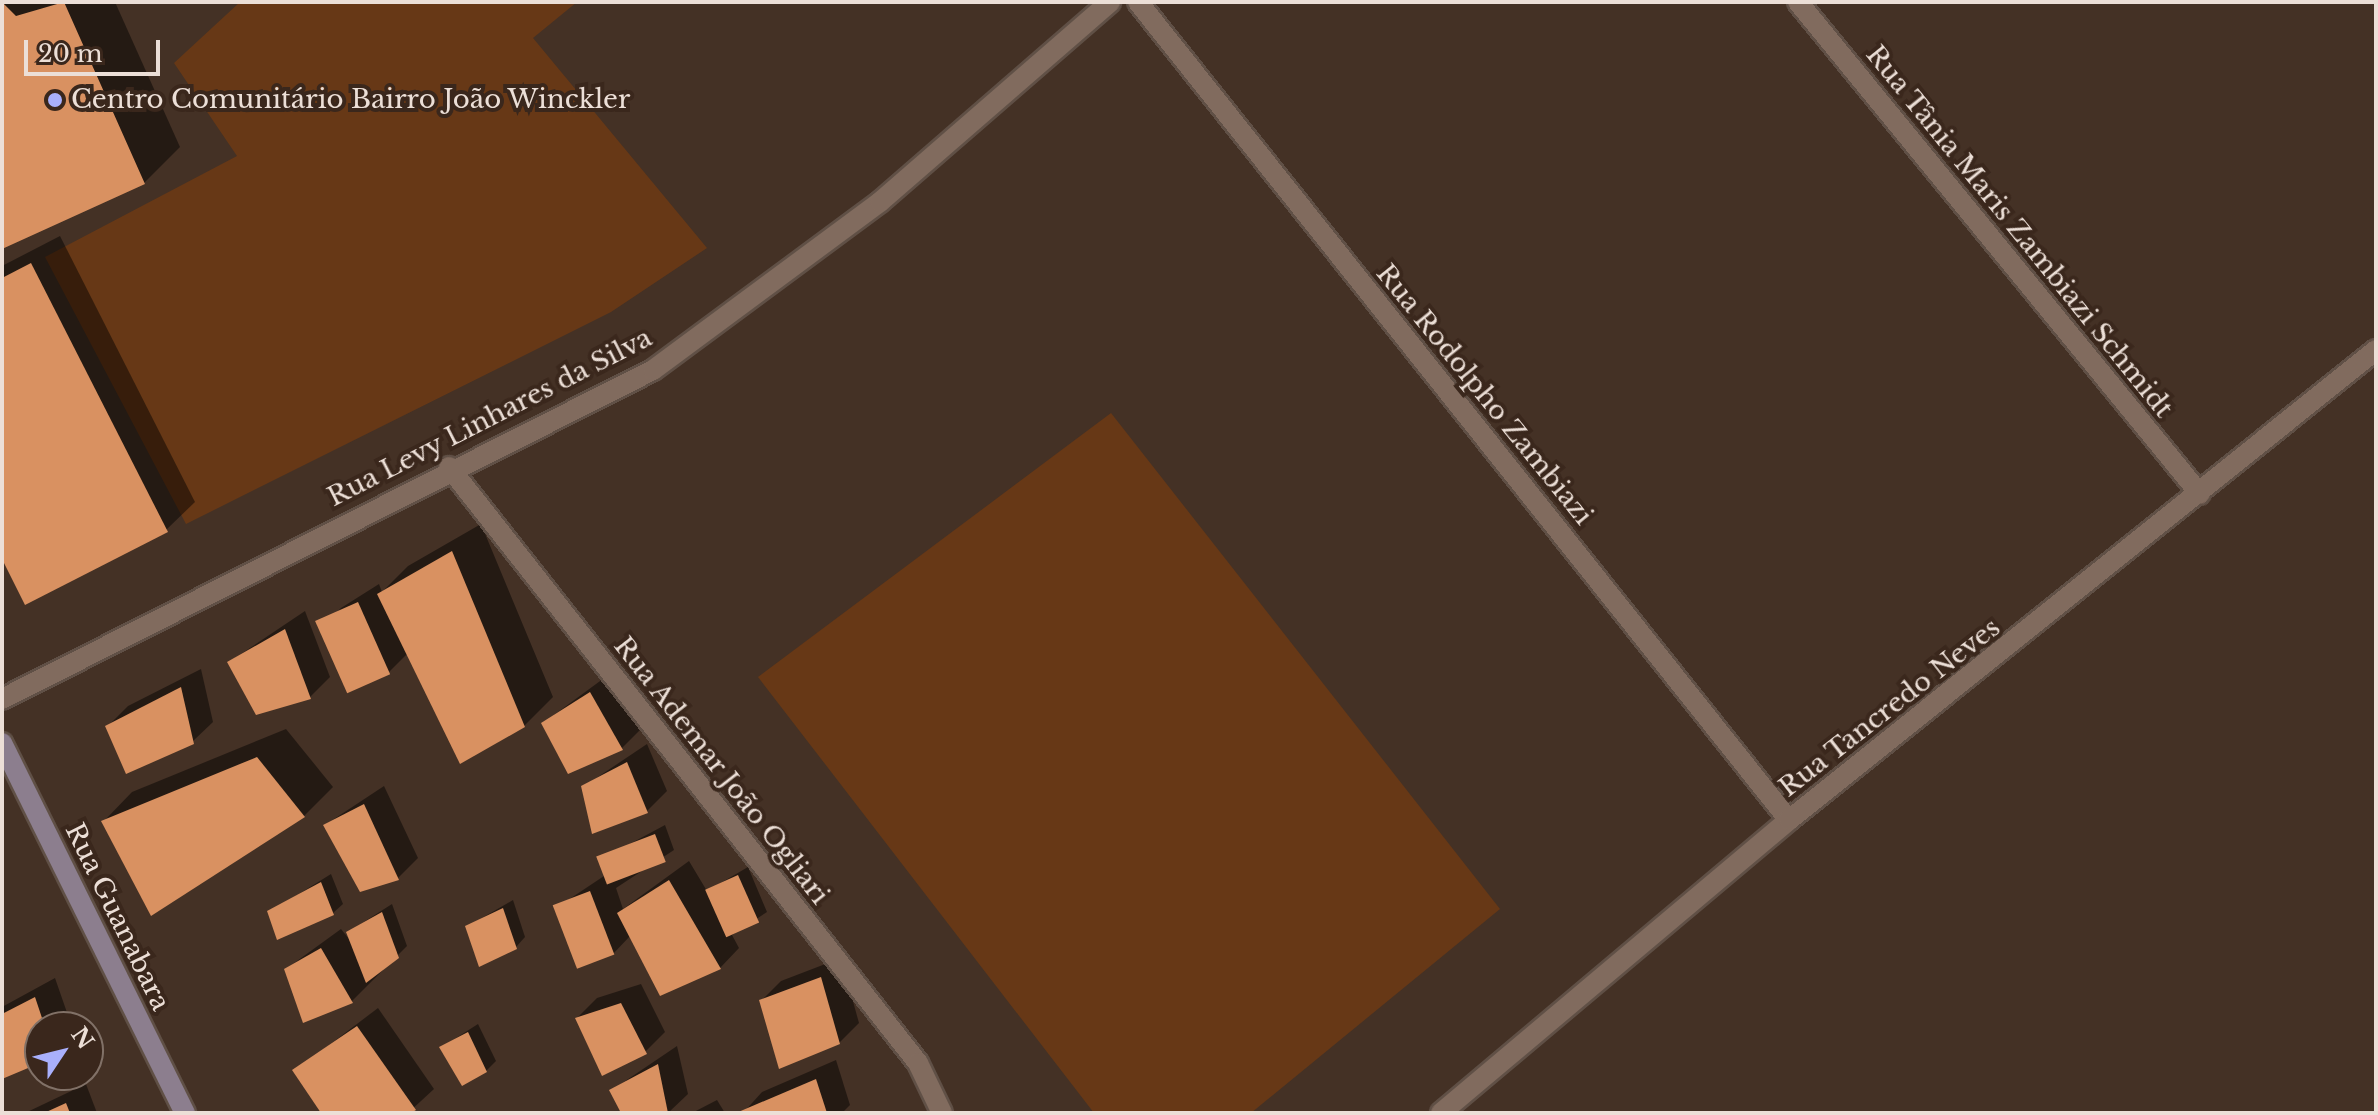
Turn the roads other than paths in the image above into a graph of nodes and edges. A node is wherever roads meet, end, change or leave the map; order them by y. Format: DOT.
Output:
graph roads {
  1 [pos="1110,2"];
  2 [pos="1138,2"];
  3 [pos="1798,2"];
  4 [pos="2376,350"];
  5 [pos="449,467"];
  6 [pos="2200,494"];
  7 [pos="2,699"];
  8 [pos="2,743"];
  9 [pos="1789,820"];
  10 [pos="185,1113"];
  11 [pos="942,1113"];
  12 [pos="1441,1113"];
  1 -- 5 [label="street, Rua Levy Linhares da Silva"];
  2 -- 9 [label="street, Rua Rodolpho Zambiazi"];
  3 -- 6 [label="street, Rua Tânia Maris Zambiazi Schmidt"];
  4 -- 6 [label="street, Rua Tancredo Neves"];
  5 -- 7 [label="street, Rua Levy Linhares da Silva"];
  5 -- 11 [label="street, Rua Ademar João Ogliari"];
  6 -- 9 [label="street, Rua Tancredo Neves"];
  8 -- 10 [label="street, Rua Guanabara"];
  9 -- 12 [label="street, Rua Tancredo Neves"];
}
